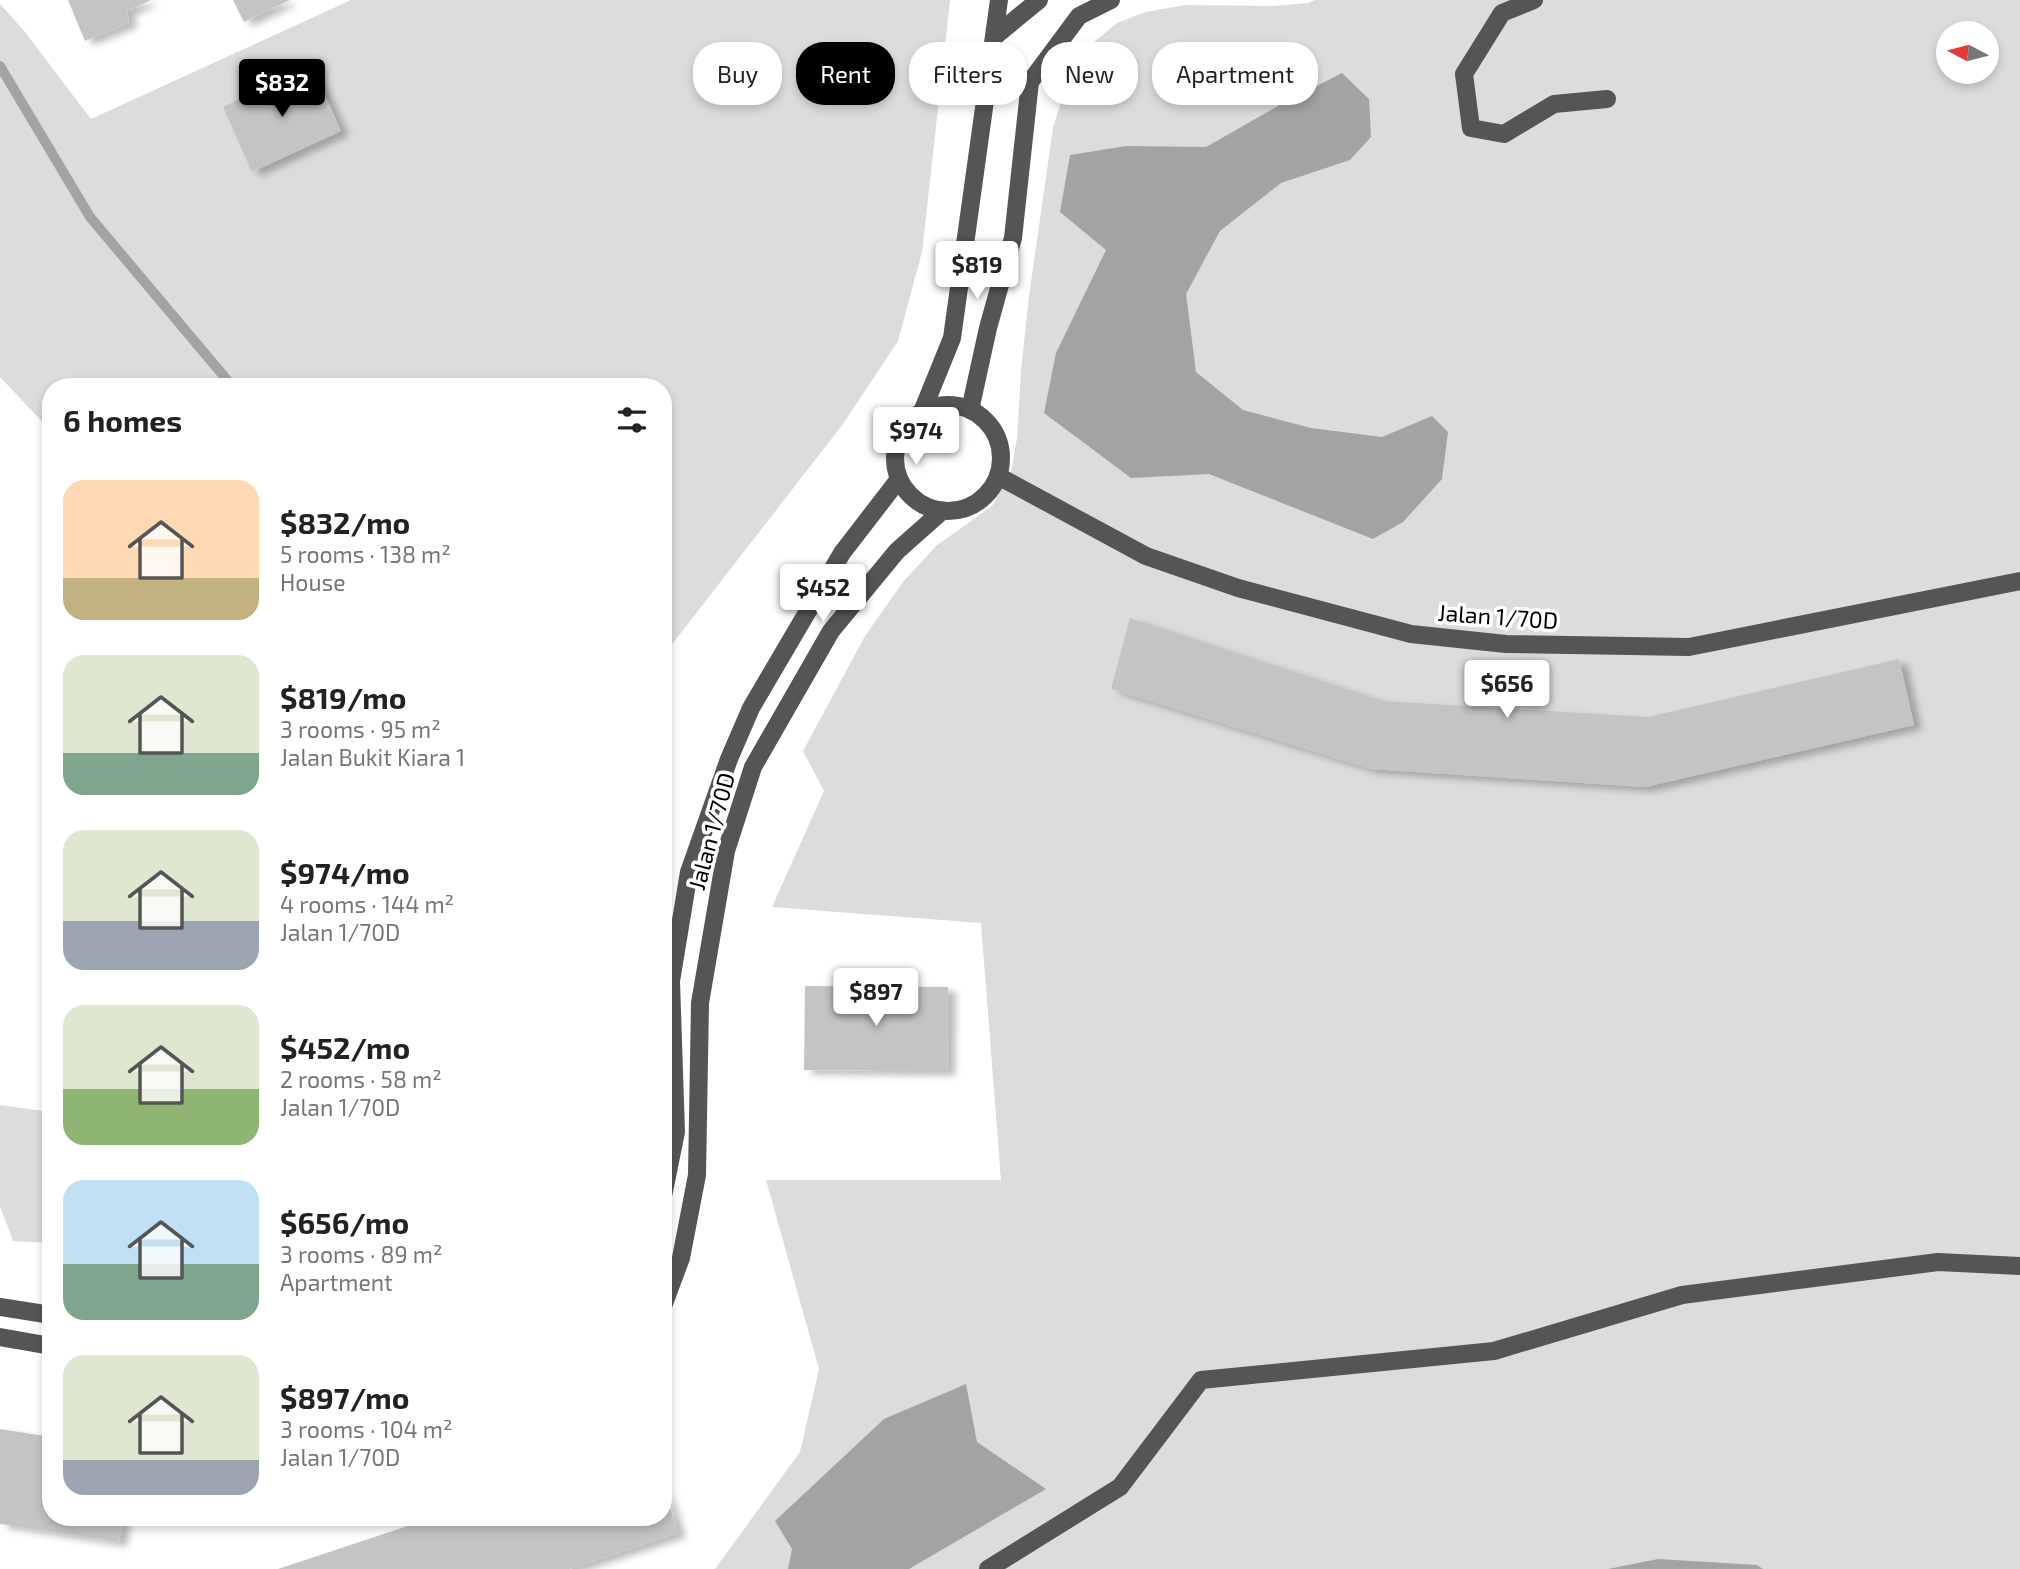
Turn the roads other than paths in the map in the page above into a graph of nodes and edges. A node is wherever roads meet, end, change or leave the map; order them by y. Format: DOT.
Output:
graph roads {
  1 [pos="999,0"];
  2 [pos="1040,0"];
  3 [pos="1111,0"];
  4 [pos="1534,0"];
  5 [pos="994,37"];
  6 [pos="1606,99"];
  7 [pos="970,410"];
  8 [pos="922,412"];
  9 [pos="998,476"];
  10 [pos="899,479"];
  11 [pos="942,510"];
  12 [pos="2020,581"];
  13 [pos="672,975"];
  14 [pos="672,1086"];
  15 [pos="672,1152"];
  16 [pos="2020,1266"];
  17 [pos="672,1282"];
  18 [pos="0,1307"];
  19 [pos="42,1314"];
  20 [pos="0,1337"];
  21 [pos="42,1344"];
  22 [pos="988,1569"];
  1 -- 5 [label="street"];
  2 -- 5 [label="street"];
  3 -- 7 [label="street"];
  4 -- 6 [label="street"];
  5 -- 8 [label="street"];
  7 -- 8 [label="street"];
  7 -- 9 [label="street"];
  8 -- 10 [label="street"];
  9 -- 11 [label="street"];
  9 -- 12 [label="street, Jalan 1/70D"];
  10 -- 11 [label="street"];
  10 -- 13 [label="street, Jalan 1/70D"];
  11 -- 17 [label="street, Jalan 1/70D"];
  14 -- 15 [label="street, Jalan 1/70D"];
  16 -- 22 [label="street"];
  18 -- 19 [label="street"];
  20 -- 21 [label="street"];
}
